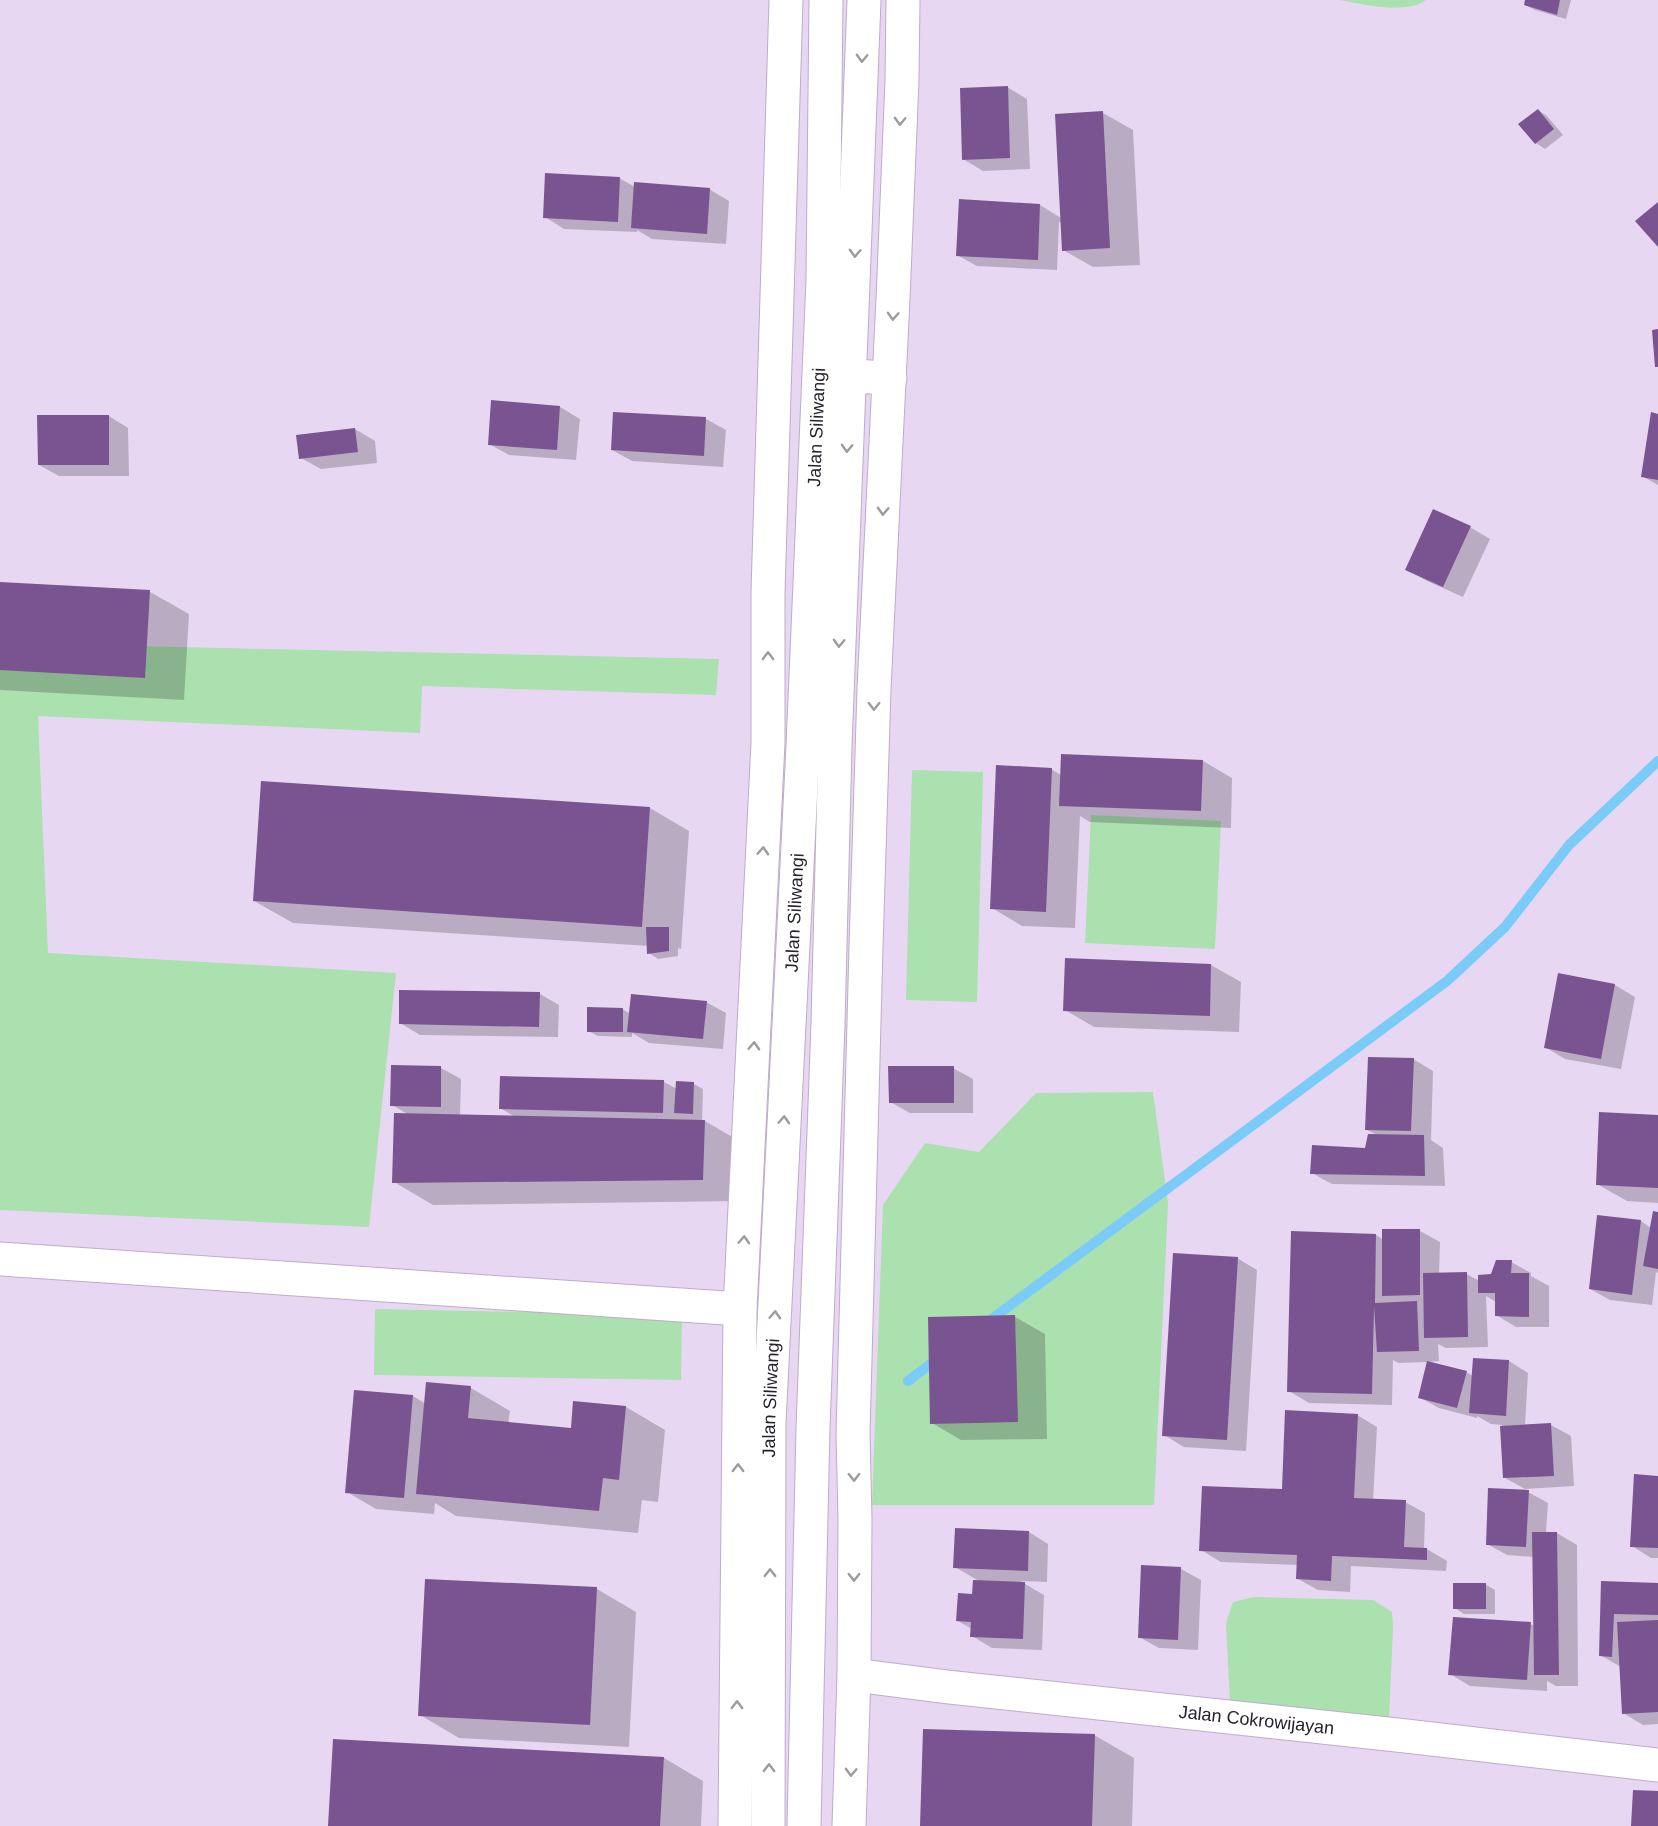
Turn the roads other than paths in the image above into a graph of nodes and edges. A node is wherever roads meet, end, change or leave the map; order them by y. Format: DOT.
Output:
graph roads {
  1 [pos="786,0"];
  2 [pos="826,0"];
  3 [pos="864,0"];
  4 [pos="903,0"];
  5 [pos="850,376"];
  6 [pos="890,378"];
  7 [pos="0,1259"];
  8 [pos="740,1309"];
  9 [pos="854,1675"];
  10 [pos="1658,1765"];
  11 [pos="735,1826"];
  12 [pos="768,1826"];
  13 [pos="804,1826"];
  14 [pos="849,1826"];
  8 -- 1 [label="main road, one-way"];
  12 -- 2 [label="main road, Jalan Siliwangi, one-way"];
  3 -- 5 [label="main road, Jalan Siliwangi, one-way"];
  4 -- 6 [label="main road, one-way"];
  5 -- 6 [label="main road"];
  5 -- 13 [label="main road, Jalan Siliwangi, one-way"];
  6 -- 9 [label="main road, one-way"];
  7 -- 8 [label="main road"];
  11 -- 8 [label="main road, one-way"];
  9 -- 10 [label="main road, Jalan Cokrowijayan"];
  9 -- 14 [label="main road, one-way"];
}
